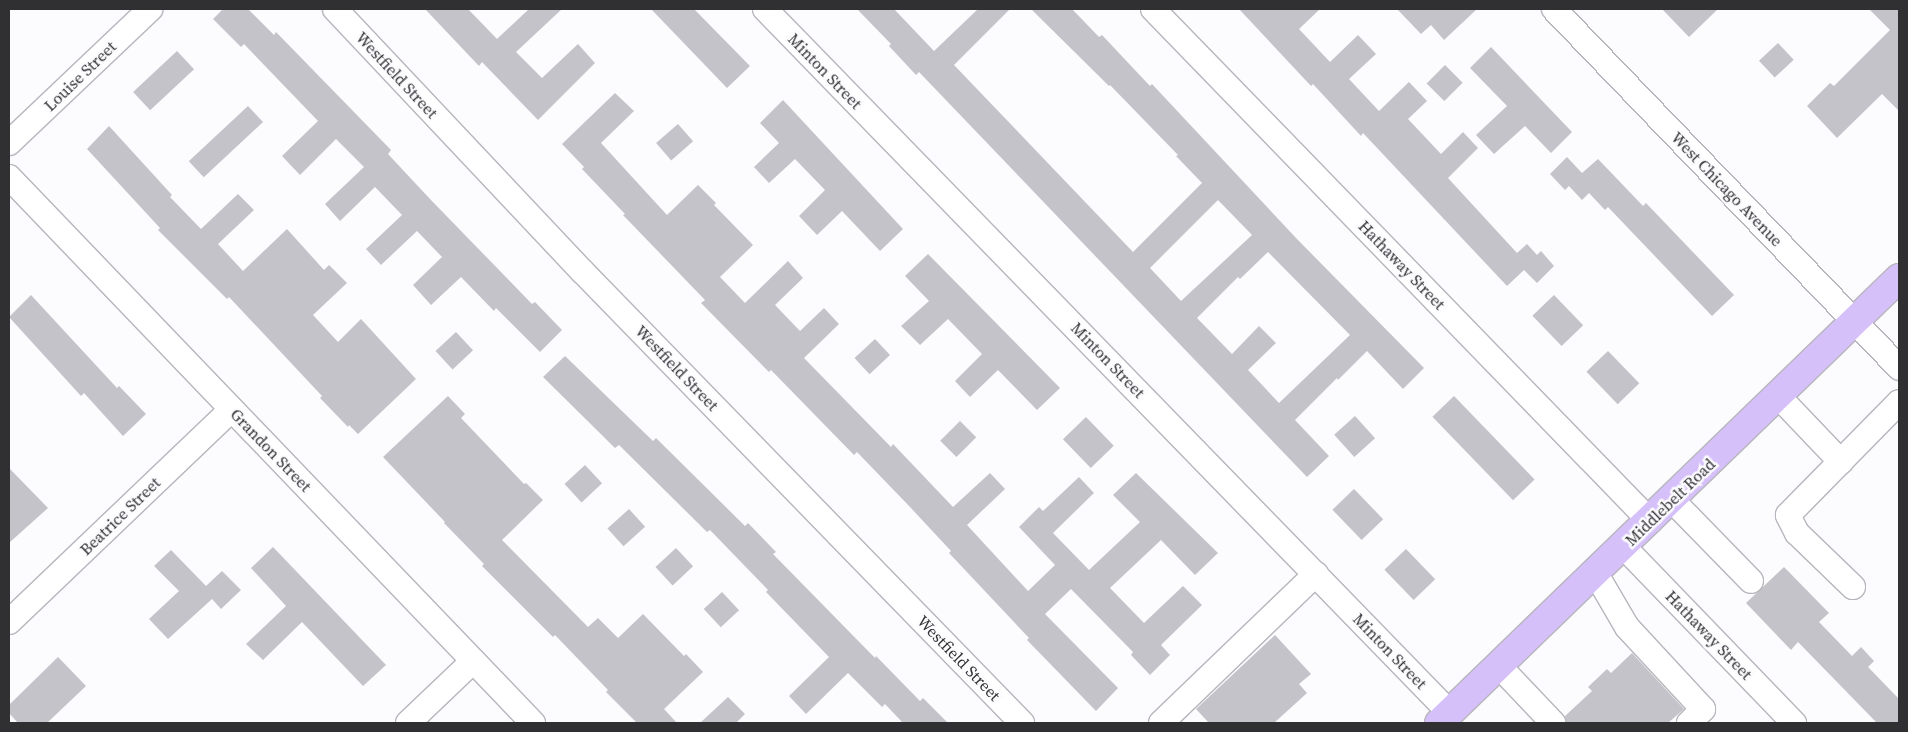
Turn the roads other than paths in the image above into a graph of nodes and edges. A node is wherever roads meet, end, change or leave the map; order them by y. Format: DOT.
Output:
graph roads {
  1 [pos="150,9"];
  2 [pos="335,9"];
  3 [pos="765,9"];
  4 [pos="1153,9"];
  5 [pos="1554,9"];
  6 [pos="9,143"];
  7 [pos="9,177"];
  8 [pos="1899,278"];
  9 [pos="1854,322"];
  10 [pos="1899,368"];
  11 [pos="1778,396"];
  12 [pos="1899,402"];
  13 [pos="232,409"];
  14 [pos="1841,462"];
  15 [pos="1672,500"];
  16 [pos="1650,521"];
  17 [pos="1624,547"];
  18 [pos="1316,574"];
  19 [pos="1596,574"];
  20 [pos="1751,581"];
  21 [pos="1852,587"];
  22 [pos="9,622"];
  23 [pos="473,661"];
  24 [pos="1499,666"];
  25 [pos="1446,719"];
  26 [pos="408,723"];
  27 [pos="533,723"];
  28 [pos="1022,723"];
  29 [pos="1161,723"];
  30 [pos="1553,723"];
  31 [pos="1688,723"];
  32 [pos="1794,723"];
  1 -- 6 [label="street, Louise Street"];
  2 -- 28 [label="street, Westfield Street"];
  3 -- 18 [label="street, Minton Street"];
  4 -- 16 [label="street, Hathaway Street"];
  5 -- 9 [label="street, West Chicago Avenue"];
  7 -- 13 [label="street, Grandon Street"];
  8 -- 9 [label="main road, Middlebelt Road"];
  9 -- 10 [label="street, West Chicago Avenue"];
  9 -- 11 [label="main road, Middlebelt Road"];
  11 -- 14 [label="street"];
  11 -- 15 [label="main road, Middlebelt Road"];
  12 -- 14 [label="street"];
  13 -- 22 [label="street, Beatrice Street"];
  13 -- 23 [label="street, Grandon Street"];
  14 -- 21 [label="street"];
  15 -- 16 [label="main road, Middlebelt Road"];
  15 -- 20 [label="street"];
  16 -- 17 [label="main road, Middlebelt Road"];
  17 -- 19 [label="main road, Middlebelt Road"];
  17 -- 32 [label="street, Hathaway Street"];
  18 -- 25 [label="street, Minton Street"];
  18 -- 29 [label="street"];
  19 -- 24 [label="main road, Middlebelt Road"];
  19 -- 31 [label="street"];
  23 -- 26 [label="street"];
  23 -- 27 [label="street, Grandon Street"];
  24 -- 25 [label="main road, Middlebelt Road"];
  24 -- 30 [label="street"];
}
